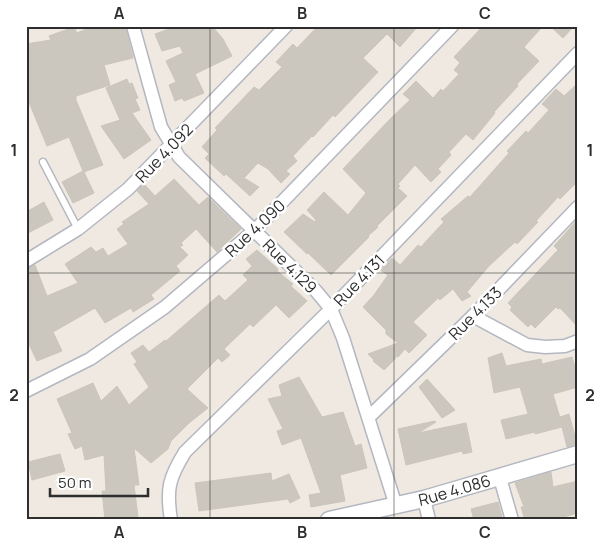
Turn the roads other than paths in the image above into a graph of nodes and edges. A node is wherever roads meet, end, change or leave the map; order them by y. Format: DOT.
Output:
graph roads {
  1 [pos="133,26"];
  2 [pos="286,26"];
  3 [pos="452,26"];
  4 [pos="578,53"];
  5 [pos="171,146"];
  6 [pos="43,162"];
  7 [pos="578,207"];
  8 [pos="78,229"];
  9 [pos="255,230"];
  10 [pos="26,261"];
  11 [pos="331,309"];
  12 [pos="473,316"];
  13 [pos="578,341"];
  14 [pos="26,391"];
  15 [pos="369,417"];
  16 [pos="578,454"];
  17 [pos="500,478"];
  18 [pos="424,499"];
  19 [pos="396,506"];
  20 [pos="171,520"];
  21 [pos="329,520"];
  22 [pos="429,520"];
  23 [pos="512,520"];
  1 -- 5 [label="street, Rue 4.129"];
  2 -- 5 [label="street, Rue 4.092"];
  3 -- 9 [label="street, Rue 4.090"];
  4 -- 11 [label="street, Rue 4.131"];
  5 -- 8 [label="street, Rue 4.092"];
  5 -- 9 [label="street, Rue 4.129"];
  6 -- 8 [label="lane"];
  7 -- 12 [label="street, Rue 4.133"];
  8 -- 10 [label="street, Rue 4.092"];
  9 -- 11 [label="street, Rue 4.129"];
  9 -- 14 [label="street, Rue 4.090"];
  11 -- 15 [label="street, Rue 4.129"];
  11 -- 20 [label="street, Rue 4.131"];
  12 -- 13 [label="street"];
  12 -- 15 [label="street, Rue 4.133"];
  15 -- 19 [label="street, Rue 4.129"];
  16 -- 17 [label="street, Rue 4.086"];
  17 -- 18 [label="street, Rue 4.086"];
  17 -- 23 [label="street"];
  18 -- 19 [label="street, Rue 4.086"];
  18 -- 22 [label="street"];
  19 -- 21 [label="street, Rue 4.086"];
}
